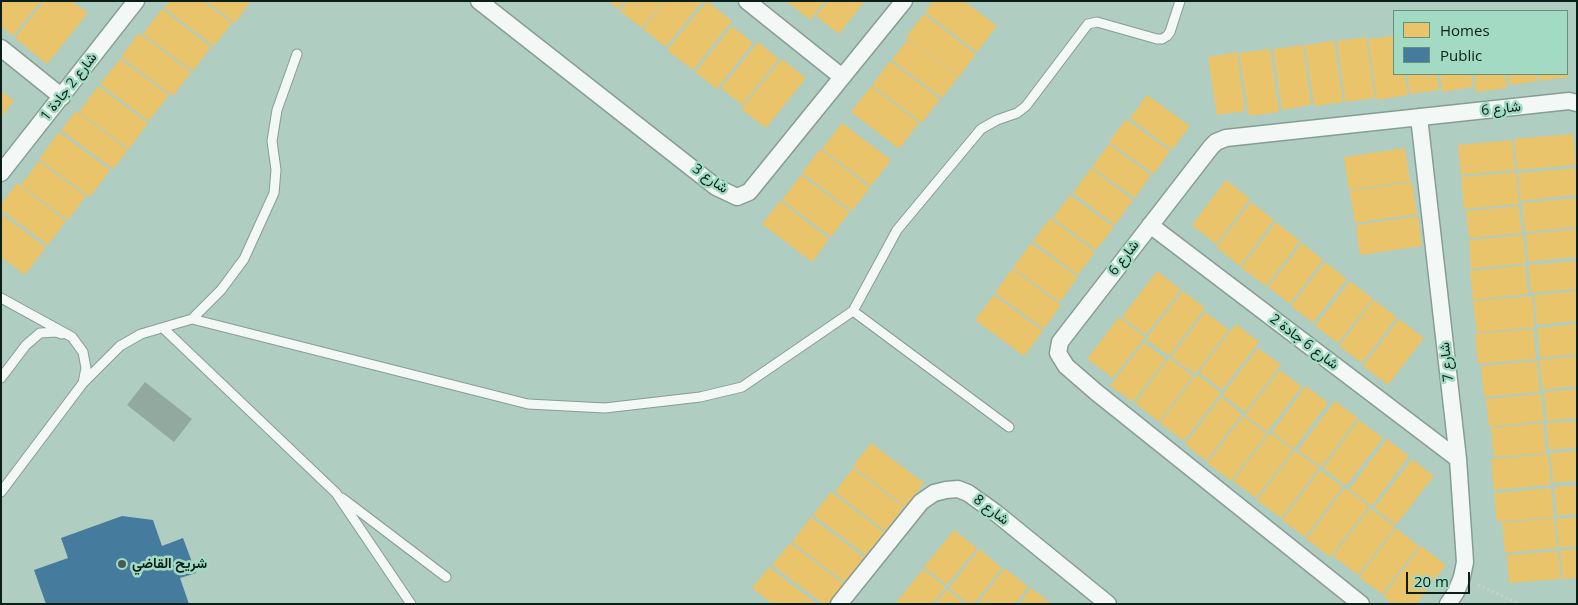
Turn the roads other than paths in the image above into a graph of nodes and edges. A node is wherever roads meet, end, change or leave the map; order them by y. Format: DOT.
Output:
graph roads {
  1 [pos="136,1"];
  2 [pos="479,1"];
  3 [pos="747,1"];
  4 [pos="904,1"];
  5 [pos="1180,1"];
  6 [pos="1,48"];
  7 [pos="297,54"];
  8 [pos="842,77"];
  9 [pos="62,97"];
  10 [pos="1577,103"];
  11 [pos="1419,117"];
  12 [pos="1,173"];
  13 [pos="1150,225"];
  14 [pos="1,298"];
  15 [pos="853,311"];
  16 [pos="192,319"];
  17 [pos="163,328"];
  18 [pos="72,337"];
  19 [pos="1,378"];
  20 [pos="83,384"];
  21 [pos="1010,427"];
  22 [pos="1458,459"];
  23 [pos="1,492"];
  24 [pos="336,493"];
  25 [pos="446,577"];
  26 [pos="840,603"];
  27 [pos="410,604"];
  28 [pos="1108,604"];
  29 [pos="1361,604"];
  30 [pos="1448,604"];
  1 -- 9 [label="street, شارع 2 جادة 1"];
  2 -- 8 [label="street, شارع 3"];
  3 -- 8 [label="street"];
  4 -- 8 [label="street, شارع 3"];
  5 -- 15 [label="lane"];
  6 -- 9 [label="street"];
  7 -- 16 [label="lane"];
  9 -- 12 [label="street, شارع 2 جادة 1"];
  10 -- 11 [label="street, شارع 6"];
  11 -- 13 [label="street, شارع 6"];
  11 -- 22 [label="street, شارع 7"];
  13 -- 22 [label="street, شارع 6 جادة 2"];
  13 -- 29 [label="street, شارع 6"];
  14 -- 18 [label="lane"];
  15 -- 16 [label="lane"];
  15 -- 21 [label="lane"];
  16 -- 17 [label="lane"];
  17 -- 20 [label="lane"];
  17 -- 24 [label="lane"];
  18 -- 19 [label="lane"];
  18 -- 20 [label="lane"];
  20 -- 23 [label="lane"];
  22 -- 30 [label="street, شارع 7"];
  24 -- 25 [label="lane"];
  24 -- 27 [label="lane"];
  26 -- 28 [label="street, شارع 8"];
}
